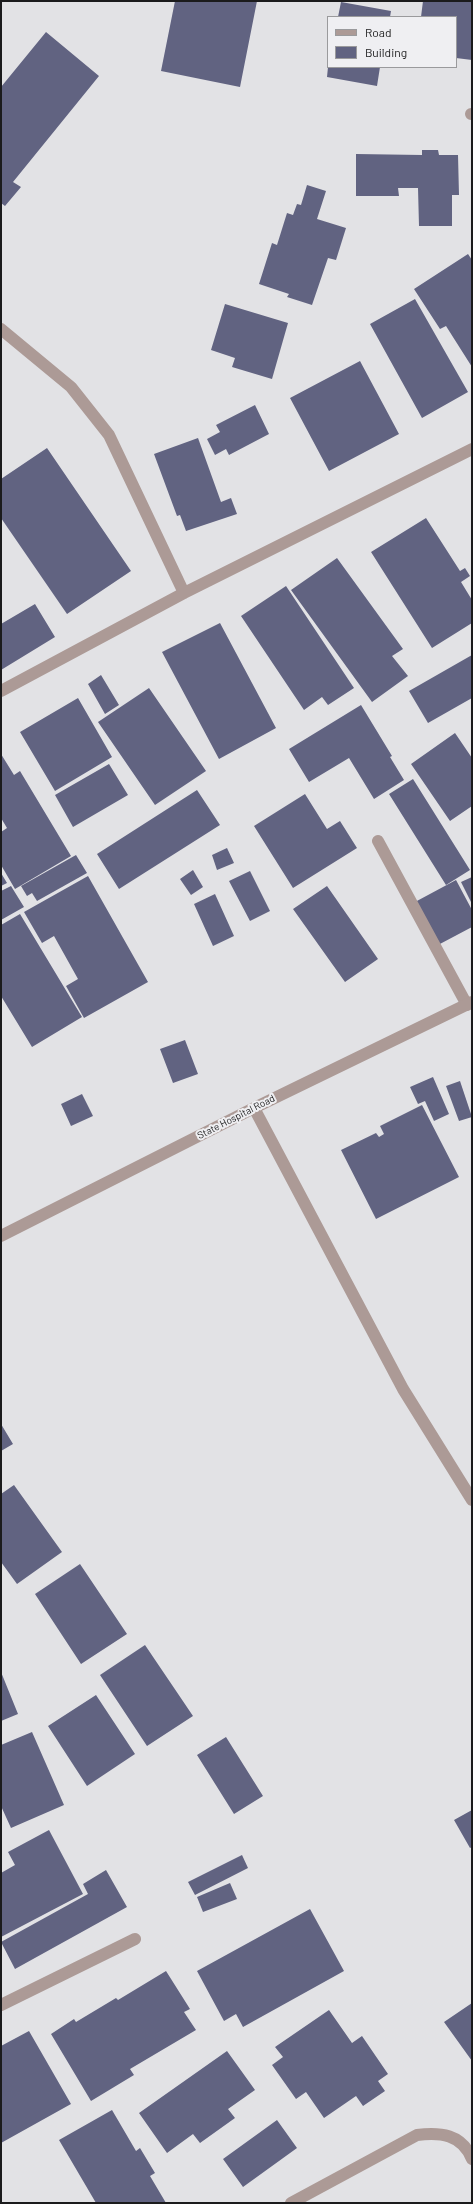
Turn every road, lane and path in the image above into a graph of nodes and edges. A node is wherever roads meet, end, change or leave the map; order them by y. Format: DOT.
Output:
graph roads {
  1 [pos="1,329"];
  2 [pos="472,449"];
  3 [pos="184,593"];
  4 [pos="1,691"];
  5 [pos="378,841"];
  6 [pos="469,1003"];
  7 [pos="254,1108"];
  8 [pos="1,1236"];
  9 [pos="472,1500"];
  10 [pos="135,1939"];
  11 [pos="1,2005"];
  12 [pos="472,2159"];
  13 [pos="291,2203"];
  1 -- 3 [label="street"];
  2 -- 3 [label="street"];
  3 -- 4 [label="street"];
  5 -- 6 [label="street"];
  6 -- 7 [label="street, State Hospital Road"];
  7 -- 8 [label="street, State Hospital Road"];
  7 -- 9 [label="street"];
  10 -- 11 [label="street"];
  12 -- 13 [label="street"];
}
